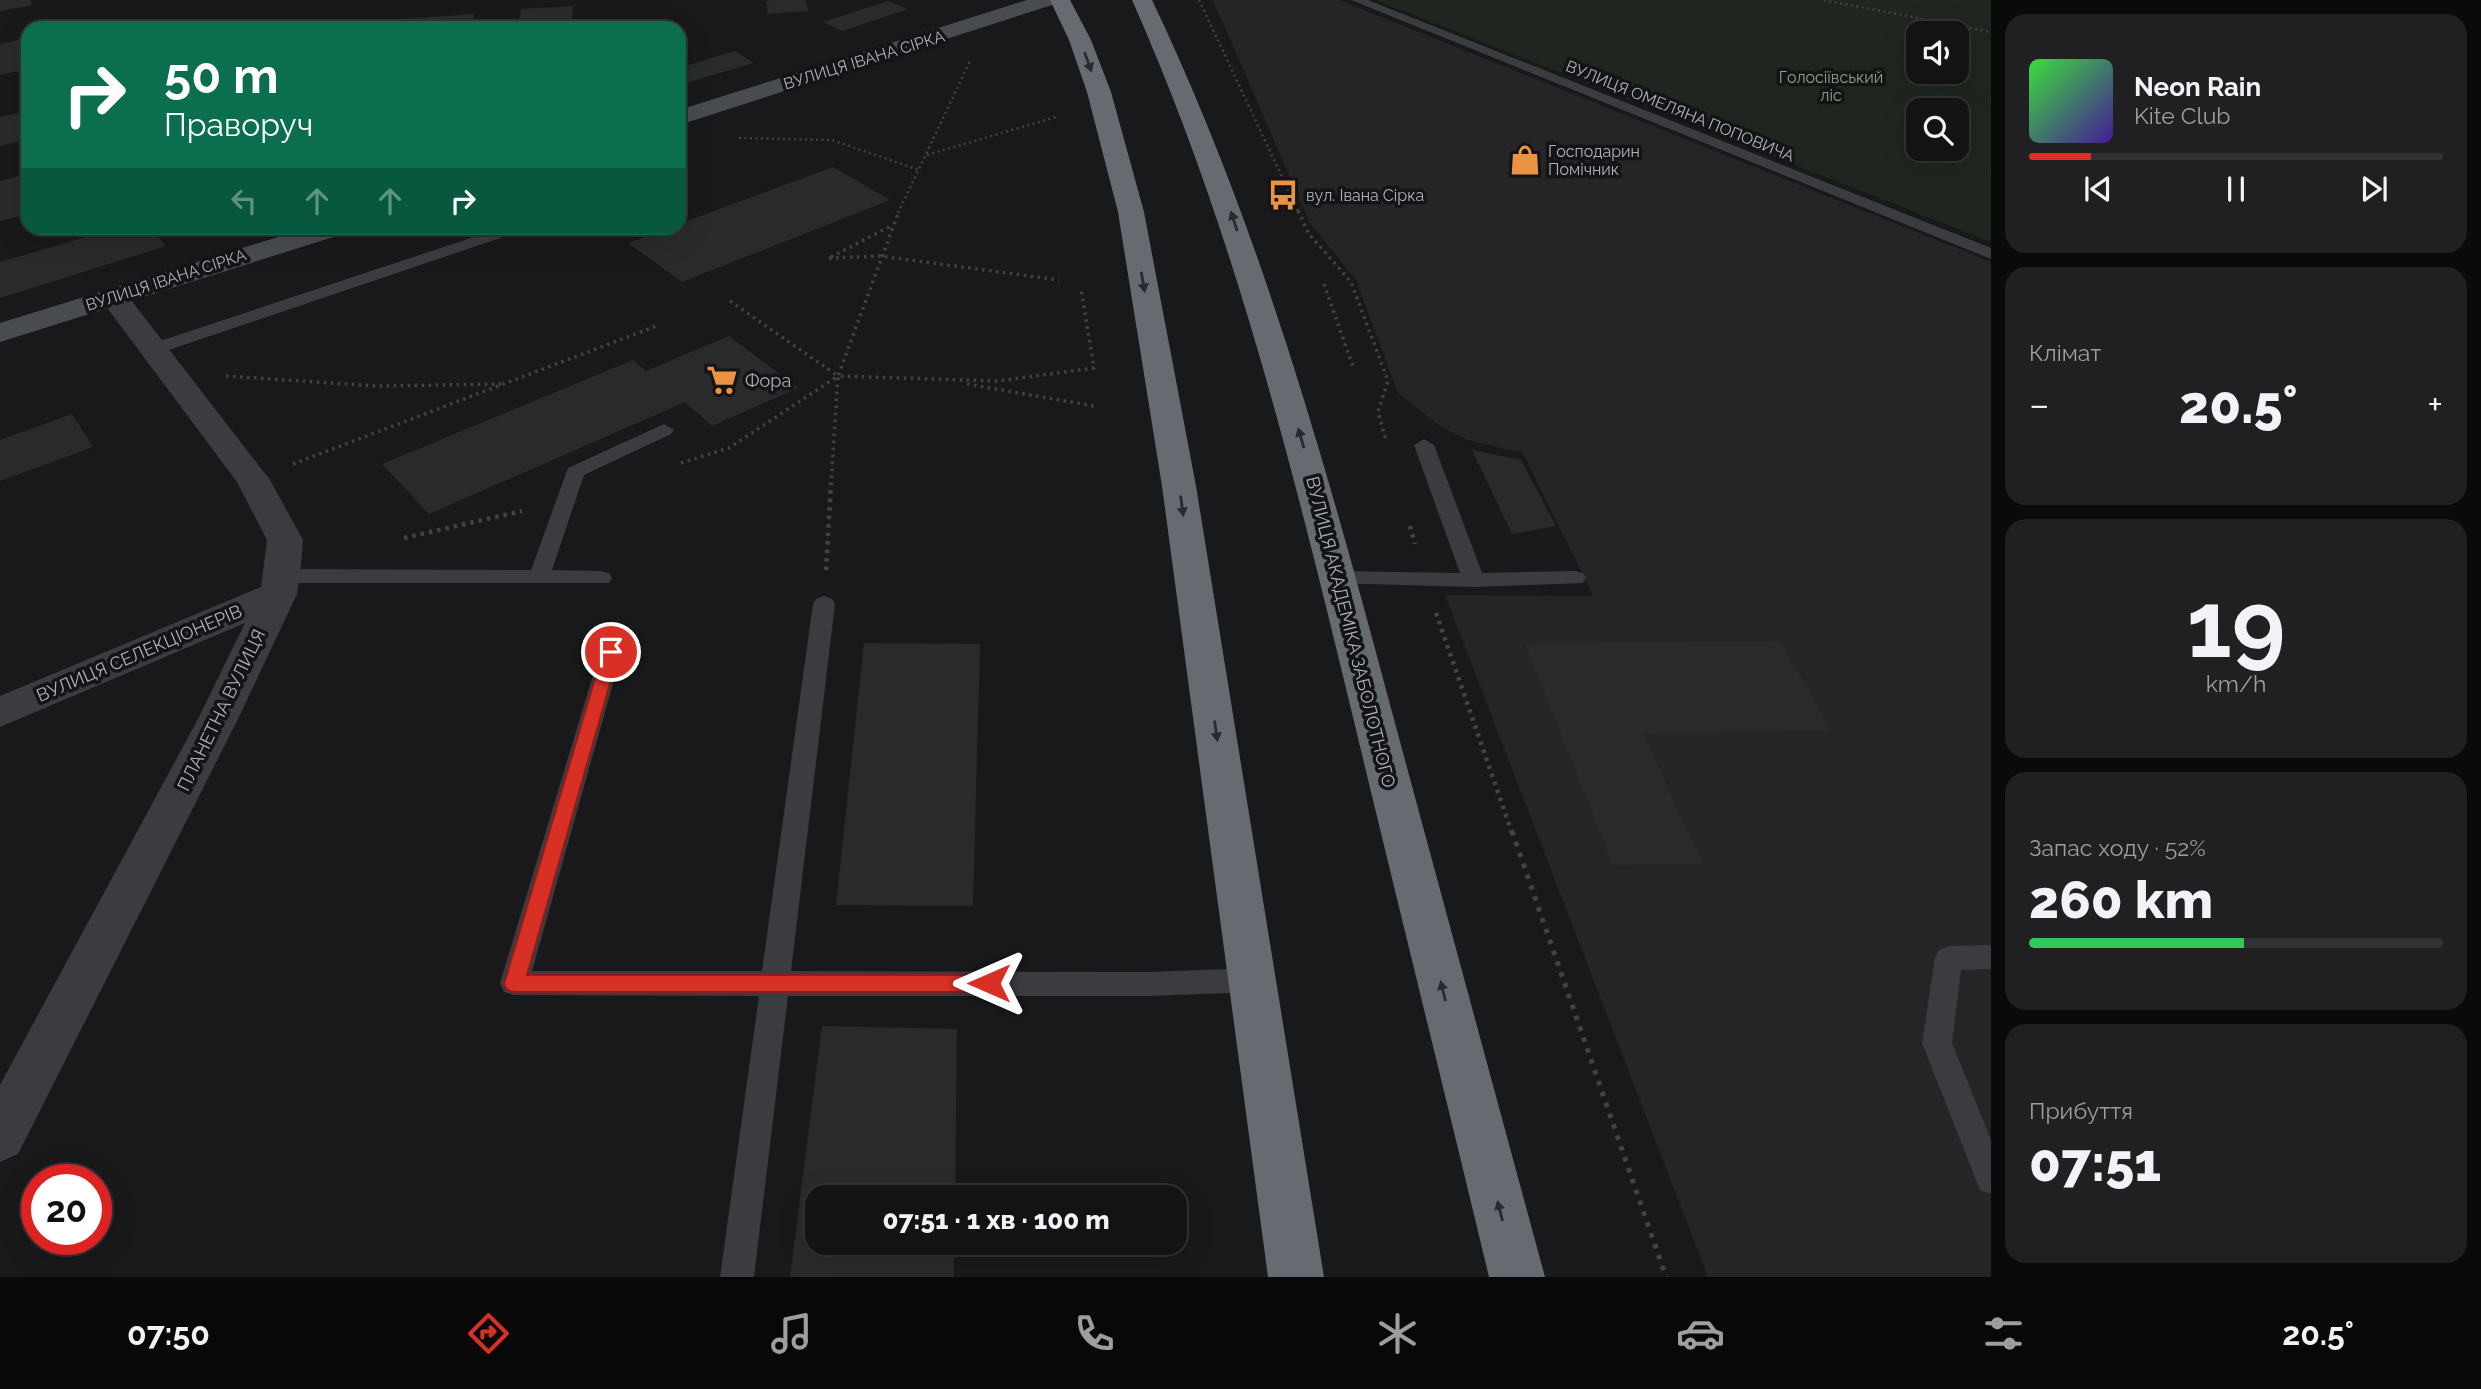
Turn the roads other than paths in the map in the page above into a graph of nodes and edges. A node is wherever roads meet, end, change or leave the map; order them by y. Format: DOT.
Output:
graph roads {
  1 [pos="1048,0"];
  2 [pos="1060,0"];
  3 [pos="1142,0"];
  4 [pos="1357,0"];
  5 [pos="686,116"];
  6 [pos="311,235"];
  7 [pos="496,235"];
  8 [pos="1991,254"];
  9 [pos="114,297"];
  10 [pos="0,333"];
  11 [pos="163,361"];
  12 [pos="664,430"];
  13 [pos="1424,444"];
  14 [pos="539,578"];
  15 [pos="601,578"];
  16 [pos="1337,578"];
  17 [pos="1575,578"];
  18 [pos="1474,580"];
  19 [pos="279,585"];
  20 [pos="824,604"];
  21 [pos="611,652"];
  22 [pos="0,712"];
  23 [pos="1991,957"];
  24 [pos="1253,979"];
  25 [pos="776,982"];
  26 [pos="0,1138"];
  27 [pos="1991,1180"];
  28 [pos="736,1276"];
  29 [pos="1296,1277"];
  30 [pos="1517,1277"];
  1 -- 5 [label="street, ВУЛИЦЯ ІВАНА СІРКА"];
  2 -- 24 [label="highway, one-way"];
  16 -- 3 [label="highway, ВУЛИЦЯ АКАДЕМІКА ЗАБОЛОТНОГО, one-way"];
  4 -- 8 [label="lane, ВУЛИЦЯ ОМЕЛЯНА ПОПОВИЧА"];
  6 -- 9 [label="street, ВУЛИЦЯ ІВАНА СІРКА"];
  7 -- 11 [label="lane"];
  9 -- 10 [label="street, ВУЛИЦЯ ІВАНА СІРКА"];
  9 -- 11 [label="street, ПЛАНЕТНА ВУЛИЦЯ"];
  11 -- 19 [label="street, ПЛАНЕТНА ВУЛИЦЯ"];
  12 -- 14 [label="lane"];
  13 -- 18 [label="lane"];
  14 -- 15 [label="lane"];
  14 -- 19 [label="lane"];
  16 -- 18 [label="lane"];
  30 -- 16 [label="highway, ВУЛИЦЯ АКАДЕМІКА ЗАБОЛОТНОГО, one-way"];
  17 -- 18 [label="lane"];
  19 -- 22 [label="street, ВУЛИЦЯ СЕЛЕКЦІОНЕРІВ"];
  19 -- 26 [label="street, ПЛАНЕТНА ВУЛИЦЯ"];
  20 -- 25 [label="lane"];
  21 -- 25 [label="lane"];
  23 -- 27 [label="lane"];
  24 -- 25 [label="lane"];
  24 -- 29 [label="highway"];
  25 -- 28 [label="lane"];
}
